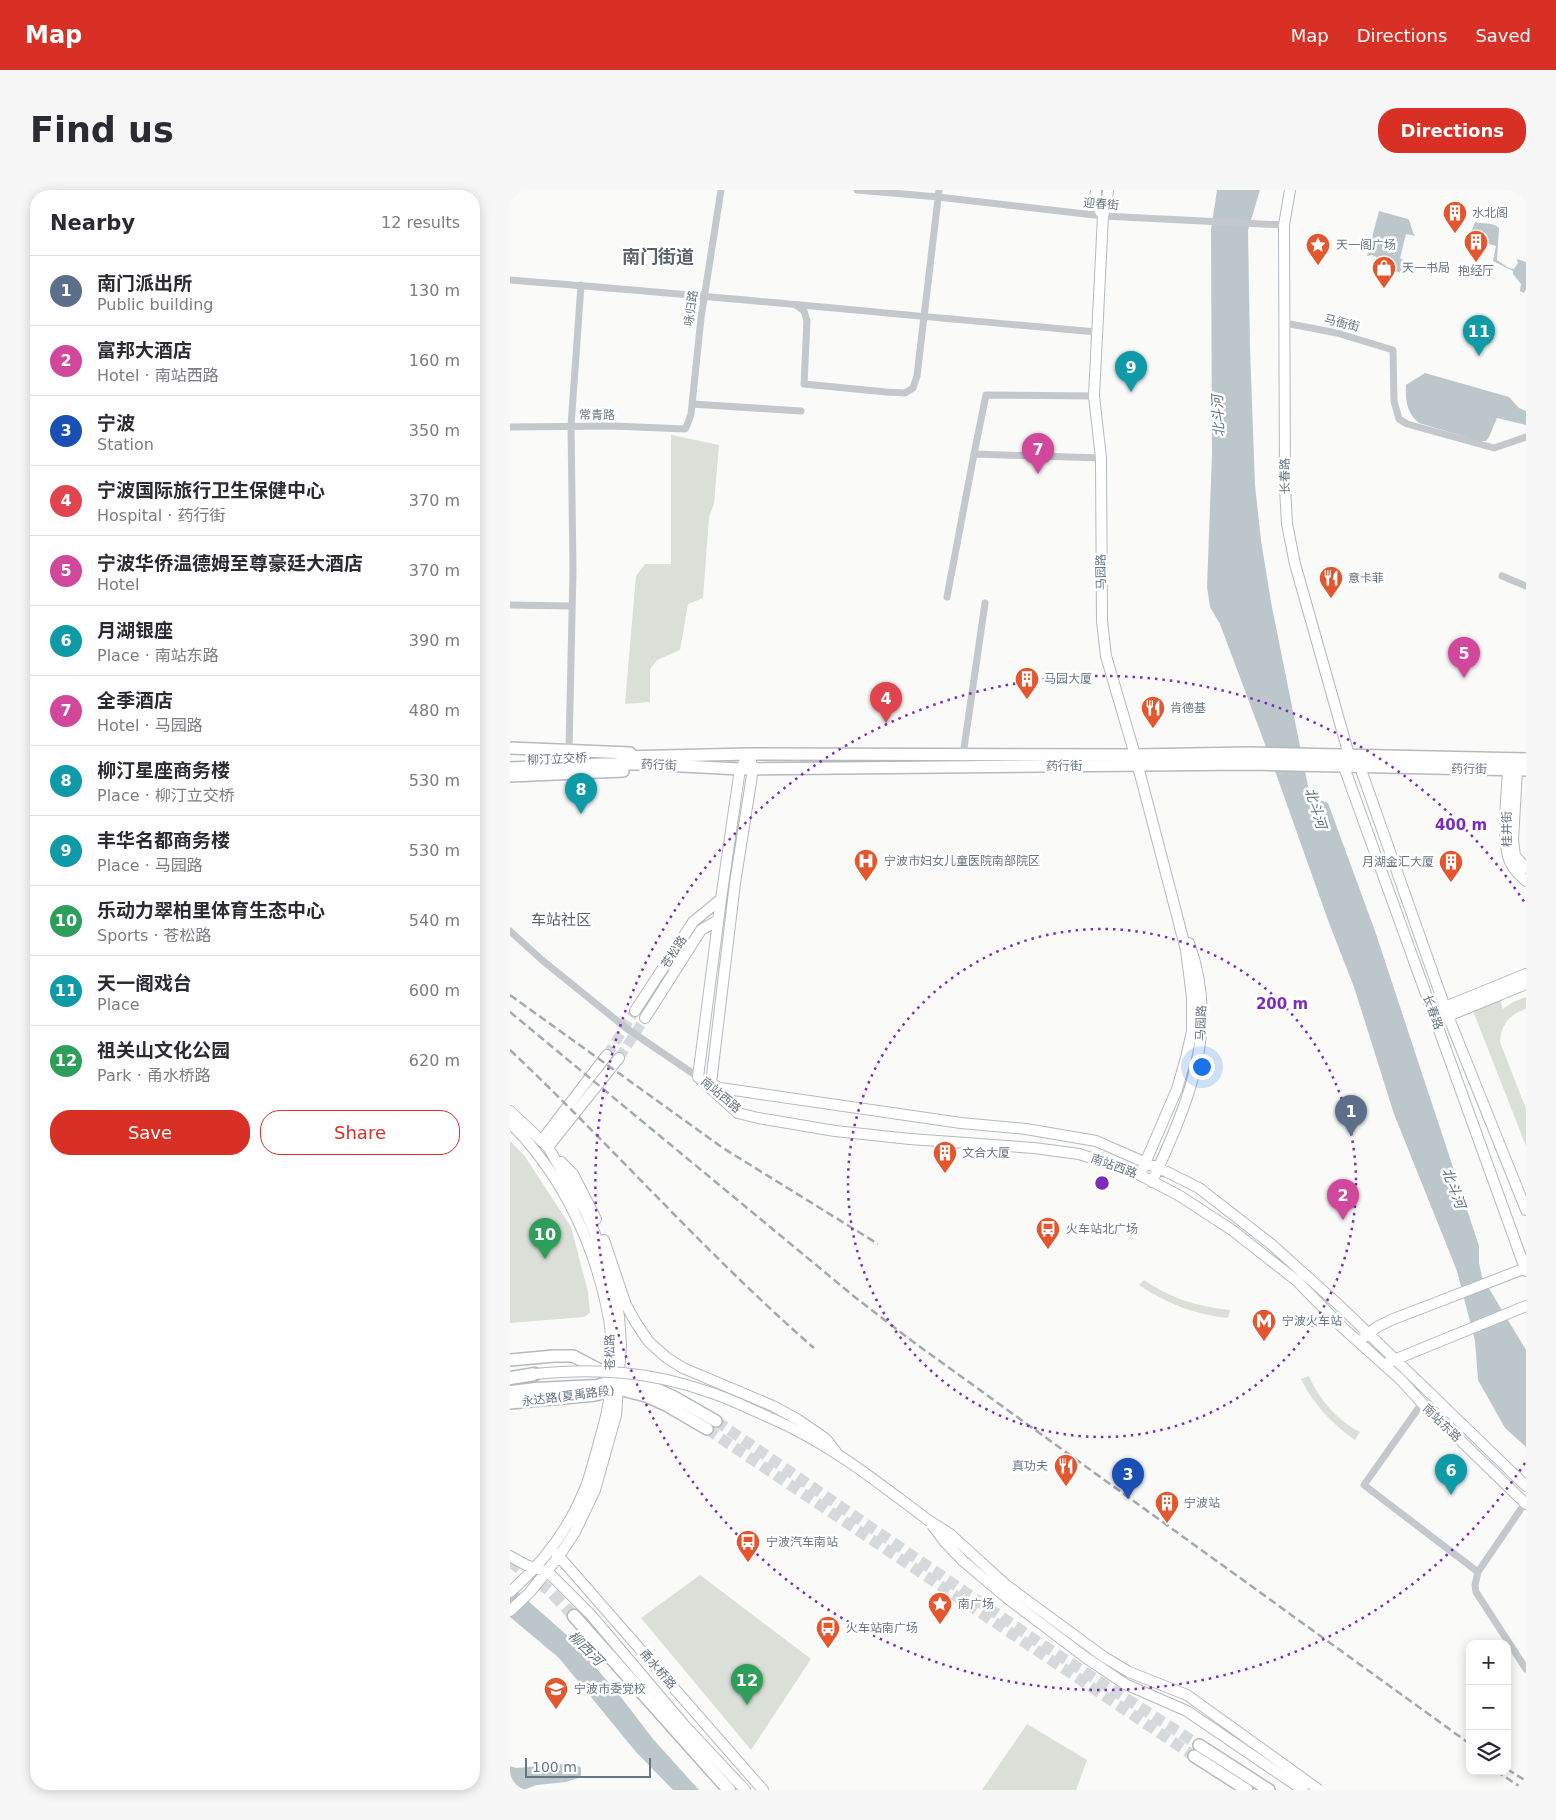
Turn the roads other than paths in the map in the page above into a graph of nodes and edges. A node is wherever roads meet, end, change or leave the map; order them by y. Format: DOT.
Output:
graph roads {
  1 [pos="721,190"];
  2 [pos="857,190"];
  3 [pos="1096,190"];
  4 [pos="1108,190"];
  5 [pos="1290,190"];
  6 [pos="939,193"];
  7 [pos="1103,216"];
  8 [pos="1284,225"];
  9 [pos="510,280"];
  10 [pos="581,285"];
  11 [pos="705,295"];
  12 [pos="796,305"];
  13 [pos="923,317"];
  14 [pos="1285,323"];
  15 [pos="1097,332"];
  16 [pos="1094,396"];
  17 [pos="692,404"];
  18 [pos="801,411"];
  19 [pos="571,426"];
  20 [pos="510,427"];
  21 [pos="684,429"];
  22 [pos="1526,436"];
  23 [pos="974,454"];
  24 [pos="1102,458"];
  25 [pos="1502,576"];
  26 [pos="1526,586"];
  27 [pos="947,597"];
  28 [pos="985,603"];
  29 [pos="510,605"];
  30 [pos="572,606"];
  31 [pos="510,748"];
  32 [pos="569,750"];
  33 [pos="749,754"];
  34 [pos="689,755"];
  35 [pos="963,755"];
  36 [pos="1347,755"];
  37 [pos="1248,758"];
  38 [pos="1526,759"];
  39 [pos="1136,760"];
  40 [pos="510,761"];
  41 [pos="604,761"];
  42 [pos="680,766"];
  43 [pos="1344,767"];
  44 [pos="1360,767"];
  45 [pos="510,768"];
  46 [pos="753,768"];
  47 [pos="740,769"];
  48 [pos="1517,770"];
  49 [pos="510,776"];
  50 [pos="1526,868"];
  51 [pos="1526,881"];
  52 [pos="721,899"];
  53 [pos="718,920"];
  54 [pos="1178,920"];
  55 [pos="510,931"];
  56 [pos="1526,974"];
  57 [pos="1526,984"];
  58 [pos="635,1011"];
  59 [pos="1447,1011"];
  60 [pos="646,1018"];
  61 [pos="607,1055"];
  62 [pos="618,1058"];
  63 [pos="698,1077"];
  64 [pos="711,1083"];
  65 [pos="510,1110"];
  66 [pos="510,1123"];
  67 [pos="510,1132"];
  68 [pos="525,1138"];
  69 [pos="547,1147"];
  70 [pos="1146,1163"];
  71 [pos="1158,1168"];
  72 [pos="1140,1175"];
  73 [pos="1152,1182"];
  74 [pos="1526,1210"];
  75 [pos="1526,1269"];
  76 [pos="1526,1306"];
  77 [pos="1368,1334"];
  78 [pos="1359,1342"];
  79 [pos="510,1360"];
  80 [pos="1394,1360"];
  81 [pos="1384,1364"];
  82 [pos="535,1374"];
  83 [pos="510,1376"];
  84 [pos="614,1386"];
  85 [pos="510,1392"];
  86 [pos="510,1403"];
  87 [pos="1422,1403"];
  88 [pos="716,1421"];
  89 [pos="707,1430"];
  90 [pos="836,1452"];
  91 [pos="1526,1486"];
  92 [pos="1526,1504"];
  93 [pos="928,1520"];
  94 [pos="556,1552"];
  95 [pos="510,1556"];
  96 [pos="536,1568"];
  97 [pos="548,1572"];
  98 [pos="1478,1572"];
  99 [pos="510,1592"];
  100 [pos="510,1610"];
  101 [pos="574,1616"];
  102 [pos="1526,1668"];
  103 [pos="1199,1745"];
  104 [pos="1194,1756"];
  105 [pos="729,1790"];
  106 [pos="745,1790"];
  107 [pos="762,1790"];
  108 [pos="1247,1790"];
  109 [pos="1269,1790"];
  110 [pos="1303,1790"];
  111 [pos="1319,1790"];
  1 -- 11 [label="street, 咏归路"];
  2 -- 6 [label="street, 迎春街"];
  3 -- 7 [label="main road, 马园路"];
  4 -- 7 [label="main road, 马园路"];
  5 -- 8 [label="main road, 长春路"];
  6 -- 7 [label="street, 迎春街"];
  6 -- 13 [label="street"];
  7 -- 8 [label="street, 迎春街"];
  7 -- 15 [label="main road, 马园路"];
  8 -- 14 [label="main road, 长春路"];
  9 -- 10 [label="street"];
  10 -- 11 [label="street"];
  10 -- 19 [label="street"];
  11 -- 12 [label="street"];
  11 -- 17 [label="street, 咏归路"];
  12 -- 13 [label="street"];
  12 -- 13 [label="street"];
  13 -- 15 [label="street"];
  14 -- 22 [label="street, 马衙街"];
  14 -- 36 [label="main road, 长春路"];
  15 -- 16 [label="main road, 马园路"];
  16 -- 23 [label="street"];
  16 -- 24 [label="main road, 马园路"];
  17 -- 18 [label="street"];
  17 -- 21 [label="street, 咏归路"];
  19 -- 20 [label="street, 常青路"];
  19 -- 21 [label="street, 常青路"];
  19 -- 30 [label="street"];
  23 -- 24 [label="street"];
  23 -- 27 [label="street"];
  24 -- 39 [label="main road, 马园路"];
  25 -- 26 [label="street"];
  28 -- 35 [label="street"];
  29 -- 30 [label="street"];
  30 -- 32 [label="street"];
  31 -- 32 [label="main road"];
  32 -- 34 [label="main road"];
  33 -- 34 [label="main road, 药行街"];
  33 -- 35 [label="main road, 药行街"];
  33 -- 46 [label="main road"];
  33 -- 47 [label="main road"];
  34 -- 41 [label="main road, 药行街"];
  35 -- 39 [label="main road, 药行街"];
  36 -- 37 [label="main road, 药行街"];
  36 -- 38 [label="main road, 药行街"];
  36 -- 43 [label="main road"];
  36 -- 44 [label="main road, 长春路"];
  37 -- 39 [label="main road, 药行街"];
  37 -- 43 [label="main road, 药行街"];
  39 -- 46 [label="main road, 药行街"];
  39 -- 54 [label="main road, 马园路"];
  40 -- 41 [label="main road, 柳汀立交桥"];
  41 -- 42 [label="main road, 药行街"];
  41 -- 45 [label="main road, 柳汀立交桥"];
  42 -- 47 [label="main road, 药行街"];
  42 -- 49 [label="main road"];
  43 -- 44 [label="main road, 药行街"];
  43 -- 75 [label="main road, 长春路"];
  44 -- 48 [label="main road, 药行街"];
  44 -- 59 [label="main road, 长春路"];
  46 -- 47 [label="main road, 药行街"];
  46 -- 64 [label="main road"];
  47 -- 52 [label="main road"];
  48 -- 50 [label="main road, 桂井街"];
  48 -- 51 [label="main road, 桂井街"];
  52 -- 53 [label="main road"];
  52 -- 58 [label="main road, 苍松路"];
  53 -- 60 [label="main road, 苍松路"];
  53 -- 63 [label="main road"];
  54 -- 70 [label="main road, 马园路"];
  54 -- 71 [label="main road, 马园路"];
  55 -- 63 [label="street"];
  56 -- 59 [label="main road"];
  57 -- 59 [label="main road"];
  59 -- 74 [label="main road, 长春路"];
  61 -- 69 [label="main road"];
  62 -- 69 [label="main road"];
  63 -- 64 [label="main road, 南站西路"];
  63 -- 72 [label="main road, 南站西路"];
  64 -- 70 [label="main road, 南站西路"];
  65 -- 69 [label="main road, 苍松路"];
  66 -- 68 [label="main road, 苍松路"];
  67 -- 68 [label="street"];
  68 -- 84 [label="main road, 苍松路"];
  69 -- 84 [label="main road, 苍松路"];
  69 -- 90 [label="main road"];
  70 -- 71 [label="main road, 南站西路"];
  70 -- 72 [label="main road, 马园路"];
  71 -- 73 [label="main road, 马园路"];
  71 -- 77 [label="main road, 南站西路"];
  72 -- 73 [label="main road, 南站西路"];
  73 -- 78 [label="main road, 南站西路"];
  75 -- 77 [label="main road"];
  76 -- 80 [label="main road"];
  77 -- 78 [label="main road"];
  77 -- 80 [label="main road, 南站东路"];
  78 -- 81 [label="main road, 南站东路"];
  79 -- 84 [label="main road, 永达路(夏禹路段)"];
  80 -- 81 [label="main road"];
  80 -- 91 [label="main road, 南站东路"];
  81 -- 87 [label="main road, 南站东路"];
  82 -- 83 [label="highway"];
  82 -- 90 [label="main road, bridge"];
  84 -- 85 [label="highway"];
  84 -- 86 [label="main road, 永达路(夏禹路段)"];
  84 -- 88 [label="main road"];
  84 -- 89 [label="main road, 永达路(夏禹路段)"];
  84 -- 94 [label="main road, 苍松路"];
  87 -- 92 [label="main road, 南站东路"];
  87 -- 98 [label="street"];
  90 -- 93 [label="main road"];
  92 -- 98 [label="street"];
  93 -- 110 [label="main road, bridge"];
  93 -- 111 [label="main road, bridge"];
  94 -- 96 [label="main road, 苍松路"];
  94 -- 97 [label="main road, 苍松路"];
  94 -- 107 [label="main road, 甬水桥路"];
  95 -- 96 [label="main road"];
  96 -- 97 [label="main road"];
  96 -- 99 [label="main road, 苍松路"];
  97 -- 100 [label="main road, 苍松路"];
  97 -- 106 [label="main road, 甬水桥路"];
  98 -- 102 [label="street"];
  101 -- 105 [label="highway"];
  103 -- 109 [label="main road"];
  104 -- 108 [label="main road"];
}
